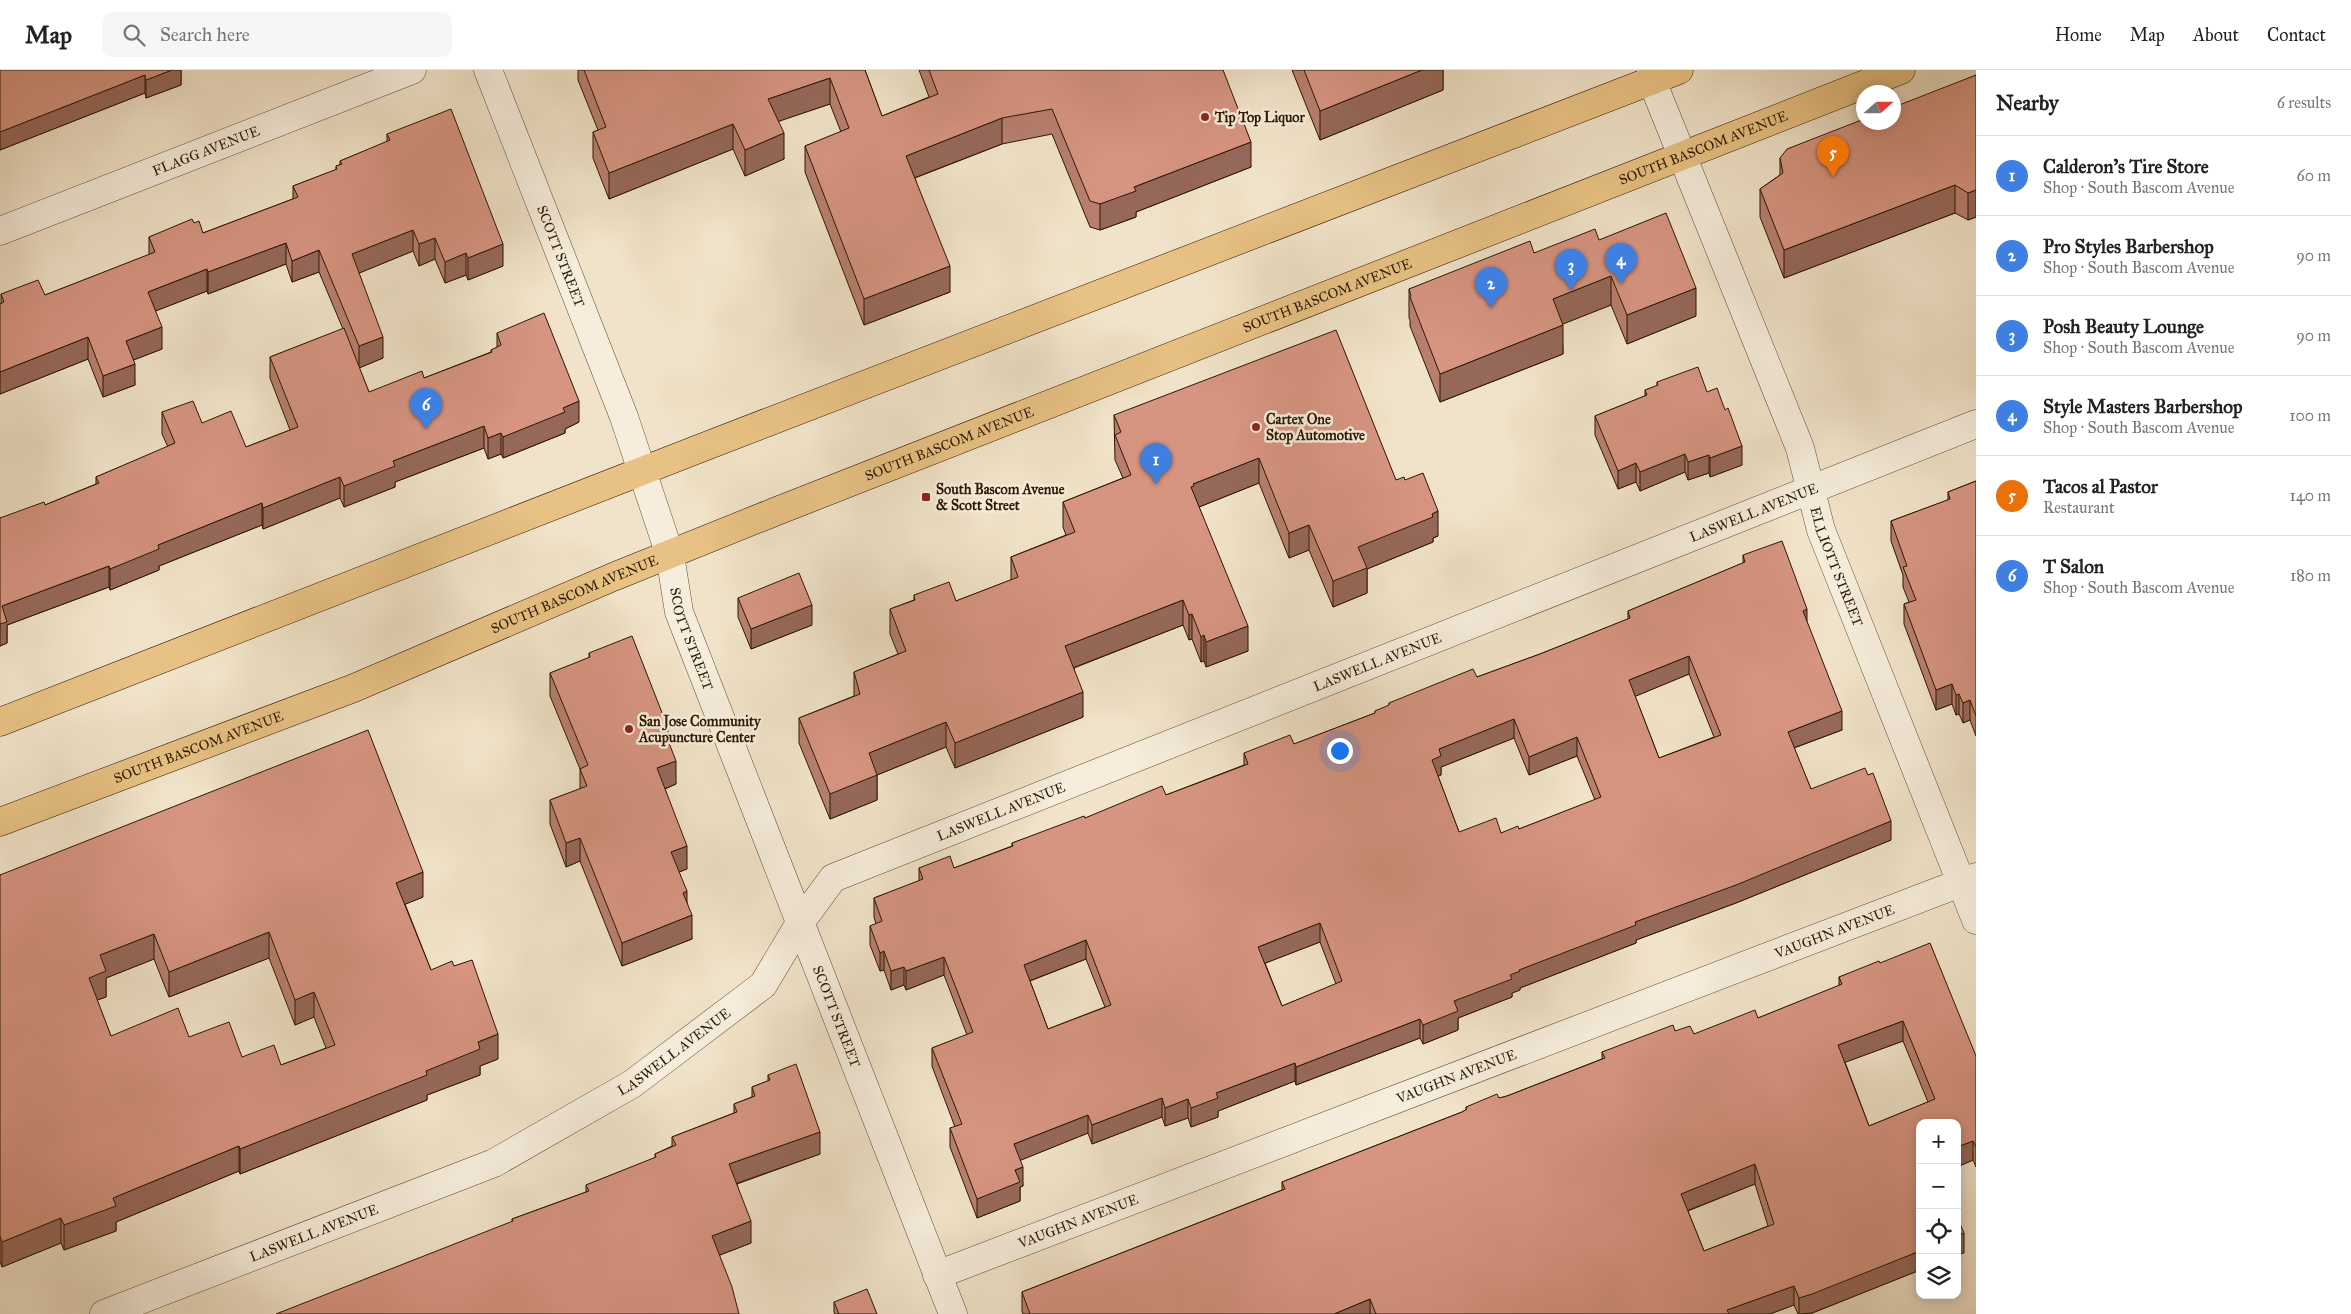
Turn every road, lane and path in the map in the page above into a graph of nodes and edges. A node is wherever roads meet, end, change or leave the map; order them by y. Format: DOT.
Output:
graph roads {
  1 [pos="412,70"];
  2 [pos="488,70"];
  3 [pos="1679,70"];
  4 [pos="1901,70"];
  5 [pos="1652,75"];
  6 [pos="1683,156"];
  7 [pos="0,231"];
  8 [pos="1976,424"];
  9 [pos="640,472"];
  10 [pos="1810,488"];
  11 [pos="670,555"];
  12 [pos="0,722"];
  13 [pos="0,822"];
  14 [pos="1969,880"];
  15 [pos="1976,920"];
  16 [pos="800,923"];
  17 [pos="937,1275"];
  18 [pos="104,1314"];
  19 [pos="953,1314"];
  1 -- 7 [label="street, FLAGG AVENUE"];
  2 -- 9 [label="street, SCOTT STREET"];
  3 -- 5 [label="main road"];
  4 -- 6 [label="main road, SOUTH BASCOM AVENUE"];
  5 -- 6 [label="street, ELLIOTT STREET"];
  5 -- 9 [label="main road"];
  6 -- 10 [label="street, ELLIOTT STREET"];
  6 -- 11 [label="main road, SOUTH BASCOM AVENUE"];
  8 -- 10 [label="street, LASWELL AVENUE"];
  9 -- 11 [label="street, SCOTT STREET"];
  9 -- 12 [label="main road"];
  10 -- 14 [label="street, ELLIOTT STREET"];
  10 -- 16 [label="street, LASWELL AVENUE"];
  11 -- 13 [label="main road, SOUTH BASCOM AVENUE"];
  11 -- 16 [label="street, SCOTT STREET"];
  14 -- 15 [label="street, ELLIOTT STREET"];
  14 -- 17 [label="street, VAUGHN AVENUE"];
  16 -- 17 [label="street, SCOTT STREET"];
  16 -- 18 [label="street, LASWELL AVENUE"];
  17 -- 19 [label="street, SCOTT STREET"];
}
